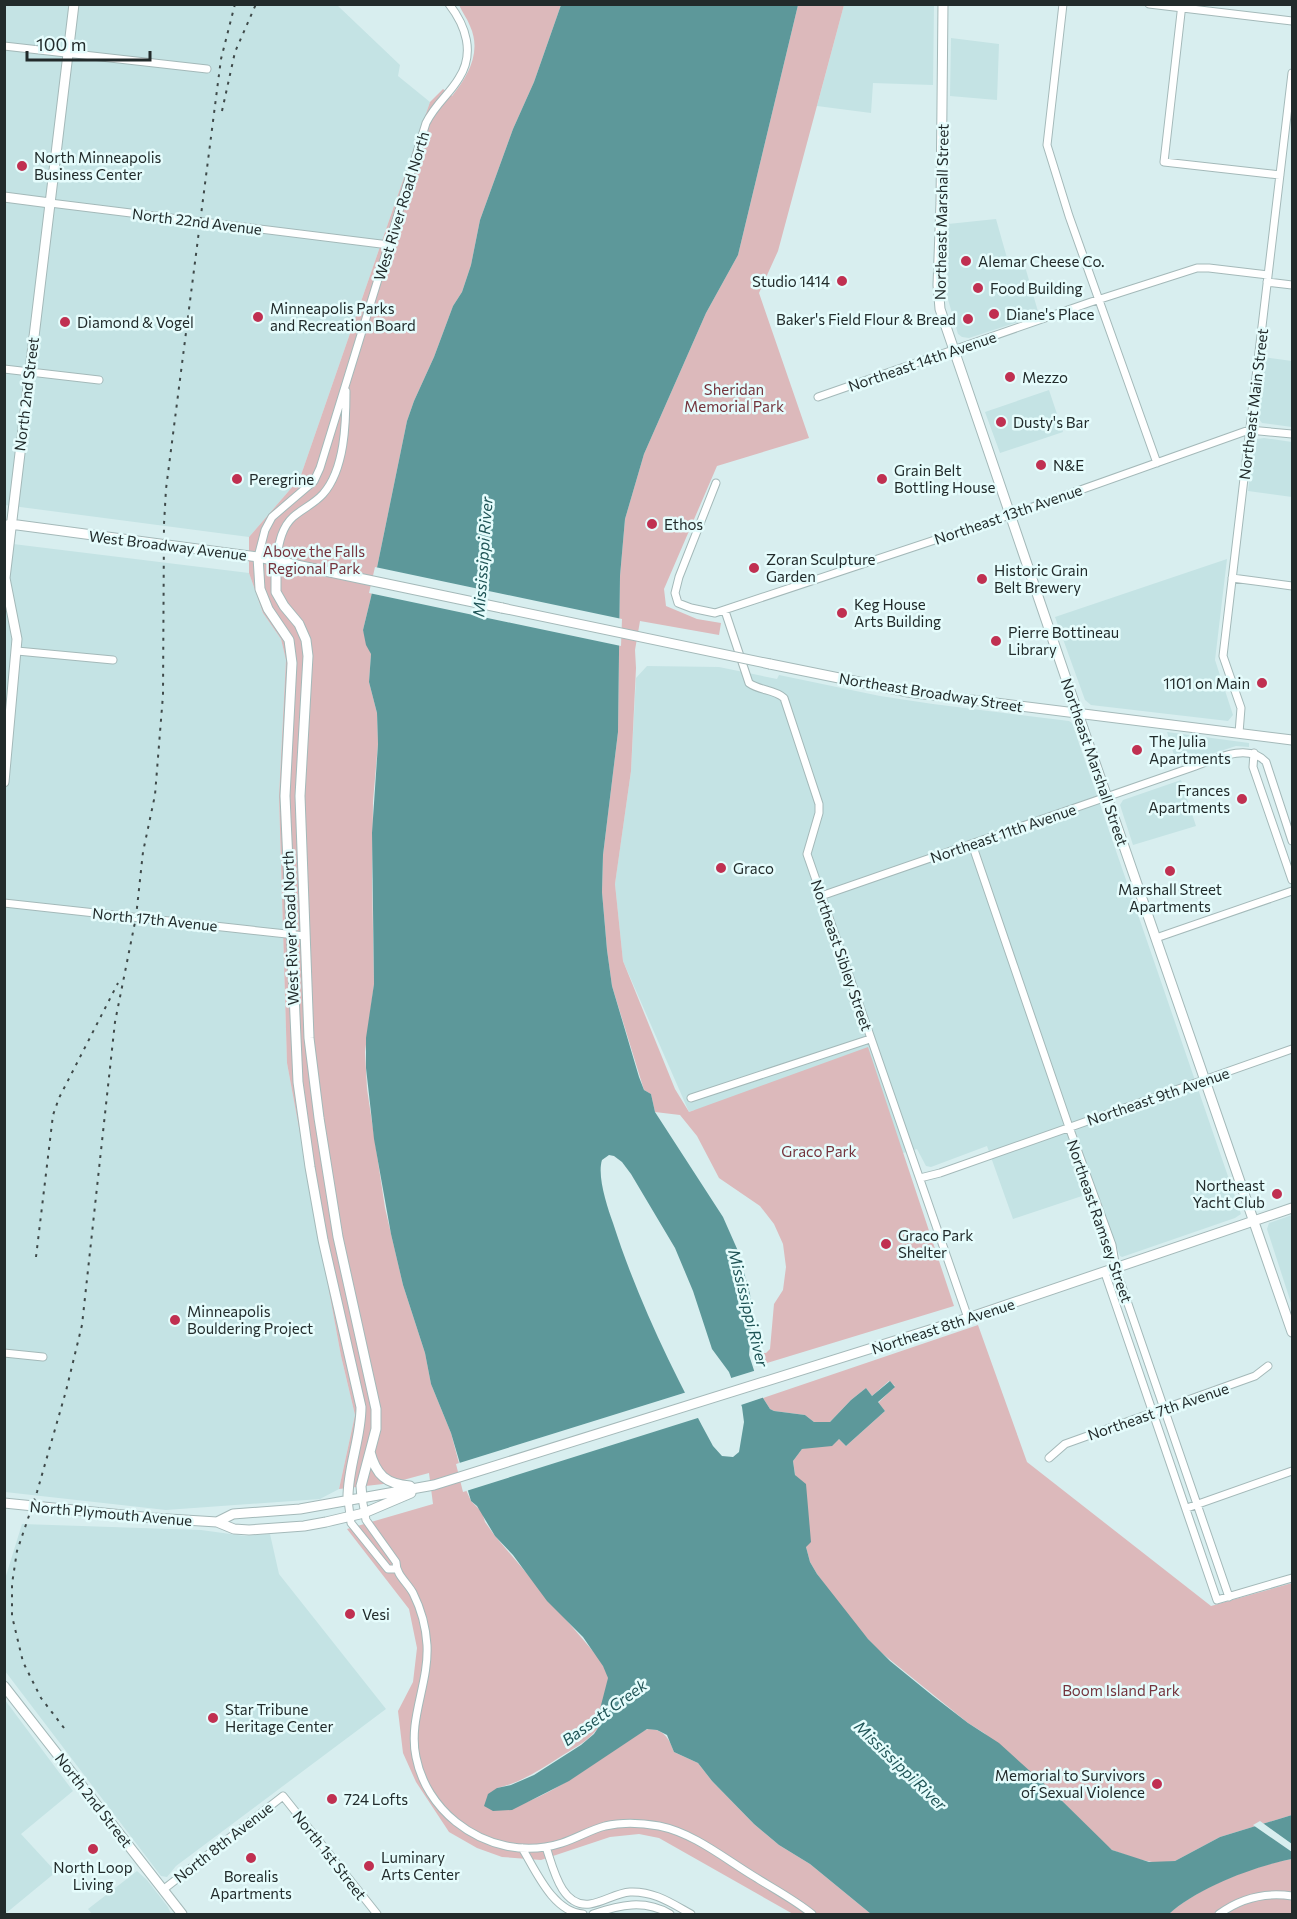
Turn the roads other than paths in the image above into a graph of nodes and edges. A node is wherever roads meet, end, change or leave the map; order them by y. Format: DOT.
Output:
graph roads {
  1 [pos="74,4"];
  2 [pos="449,4"];
  3 [pos="943,4"];
  4 [pos="1063,4"];
  5 [pos="1149,4"];
  6 [pos="1181,7"];
  7 [pos="1293,21"];
  8 [pos="4,46"];
  9 [pos="68,53"];
  10 [pos="207,69"];
  11 [pos="1293,73"];
  12 [pos="1289,134"];
  13 [pos="1280,175"];
  14 [pos="4,197"];
  15 [pos="50,202"];
  16 [pos="389,245"];
  17 [pos="1267,279"];
  18 [pos="1293,285"];
  19 [pos="1100,299"];
  20 [pos="954,350"];
  21 [pos="4,369"];
  22 [pos="29,372"];
  23 [pos="99,380"];
  24 [pos="346,383"];
  25 [pos="818,397"];
  26 [pos="1249,430"];
  27 [pos="1293,434"];
  28 [pos="1157,463"];
  29 [pos="716,483"];
  30 [pos="1010,515"];
  31 [pos="6,524"];
  32 [pos="258,557"];
  33 [pos="276,560"];
  34 [pos="1232,578"];
  35 [pos="1293,586"];
  36 [pos="502,608"];
  37 [pos="725,611"];
  38 [pos="17,651"];
  39 [pos="113,660"];
  40 [pos="1078,713"];
  41 [pos="1239,733"];
  42 [pos="1293,740"];
  43 [pos="6,752"];
  44 [pos="1254,753"];
  45 [pos="4,782"];
  46 [pos="1107,797"];
  47 [pos="1293,841"];
  48 [pos="972,844"];
  49 [pos="1293,880"];
  50 [pos="1293,891"];
  51 [pos="821,896"];
  52 [pos="4,903"];
  53 [pos="291,934"];
  54 [pos="305,936"];
  55 [pos="1156,938"];
  56 [pos="870,1039"];
  57 [pos="1293,1049"];
  58 [pos="1205,1080"];
  59 [pos="691,1098"];
  60 [pos="1069,1127"];
  61 [pos="920,1178"];
  62 [pos="1293,1208"];
  63 [pos="1253,1220"];
  64 [pos="338,1238"];
  65 [pos="323,1240"];
  66 [pos="1116,1269"];
  67 [pos="1105,1273"];
  68 [pos="968,1318"];
  69 [pos="1293,1332"];
  70 [pos="363,1352"];
  71 [pos="4,1353"];
  72 [pos="349,1355"];
  73 [pos="43,1357"];
  74 [pos="1268,1366"];
  75 [pos="1165,1408"];
  76 [pos="1154,1413"];
  77 [pos="592,1436"];
  78 [pos="369,1451"];
  79 [pos="1050,1458"];
  80 [pos="1293,1471"];
  81 [pos="429,1486"];
  82 [pos="362,1498"];
  83 [pos="348,1500"];
  84 [pos="4,1503"];
  85 [pos="1198,1504"];
  86 [pos="1187,1508"];
  87 [pos="364,1513"];
  88 [pos="350,1516"];
  89 [pos="217,1522"];
  90 [pos="396,1569"];
  91 [pos="1293,1578"];
  92 [pos="1229,1597"];
  93 [pos="4,1686"];
  94 [pos="283,1796"];
  95 [pos="546,1847"];
  96 [pos="522,1848"];
  97 [pos="164,1889"];
  98 [pos="1293,1896"];
  99 [pos="182,1914"];
  100 [pos="377,1914"];
  101 [pos="583,1914"];
  102 [pos="593,1914"];
  103 [pos="670,1914"];
  104 [pos="691,1914"];
  105 [pos="812,1914"];
  106 [pos="1219,1914"];
  1 -- 9 [label="street, North 2nd Street"];
  2 -- 16 [label="street, West River Road North"];
  3 -- 20 [label="street, Northeast Marshall Street"];
  4 -- 19 [label="street"];
  5 -- 6 [label="street"];
  6 -- 7 [label="street"];
  6 -- 13 [label="street"];
  8 -- 9 [label="street"];
  9 -- 10 [label="street"];
  9 -- 15 [label="street, North 2nd Street"];
  11 -- 12 [label="street, Northeast Main Street"];
  12 -- 13 [label="street, Northeast Main Street"];
  13 -- 17 [label="street, Northeast Main Street"];
  14 -- 15 [label="street, North 22nd Avenue"];
  15 -- 16 [label="street, North 22nd Avenue"];
  15 -- 22 [label="street, North 2nd Street"];
  16 -- 24 [label="street, West River Road North"];
  17 -- 18 [label="street, Northeast 14th Avenue"];
  17 -- 19 [label="street, Northeast 14th Avenue"];
  17 -- 26 [label="street, Northeast Main Street"];
  19 -- 20 [label="street, Northeast 14th Avenue"];
  19 -- 28 [label="street"];
  20 -- 25 [label="street, Northeast 14th Avenue"];
  20 -- 30 [label="street, Northeast Marshall Street"];
  21 -- 22 [label="street"];
  22 -- 23 [label="street"];
  22 -- 31 [label="street, North 2nd Street"];
  24 -- 32 [label="street, West River Road North"];
  24 -- 33 [label="street, West River Road North"];
  26 -- 27 [label="street, Northeast 13th Avenue"];
  26 -- 28 [label="street, Northeast 13th Avenue"];
  26 -- 34 [label="street, Northeast Main Street"];
  28 -- 30 [label="street, Northeast 13th Avenue"];
  29 -- 37 [label="street"];
  30 -- 37 [label="street, Northeast 13th Avenue"];
  30 -- 40 [label="street, Northeast Marshall Street"];
  31 -- 32 [label="street, West Broadway Avenue"];
  31 -- 38 [label="street, North 2nd Street"];
  32 -- 33 [label="street, West Broadway Avenue"];
  32 -- 53 [label="street, West River Road North"];
  33 -- 36 [label="street, West Broadway Avenue"];
  33 -- 54 [label="street, West River Road North"];
  34 -- 35 [label="street"];
  34 -- 41 [label="street, Northeast Main Street"];
  36 -- 40 [label="street, Northeast Broadway Street, bridge"];
  37 -- 51 [label="street, Northeast Sibley Street"];
  38 -- 39 [label="street"];
  38 -- 43 [label="street, North 2nd Street"];
  40 -- 41 [label="street, Northeast Broadway Street"];
  40 -- 46 [label="street, Northeast Marshall Street"];
  41 -- 42 [label="street, Northeast Broadway Street"];
  43 -- 45 [label="street, North 2nd Street"];
  44 -- 46 [label="street, Northeast 11th Avenue"];
  44 -- 47 [label="street"];
  44 -- 49 [label="street"];
  46 -- 48 [label="street, Northeast 11th Avenue"];
  46 -- 55 [label="street, Northeast Marshall Street"];
  48 -- 51 [label="street, Northeast 11th Avenue"];
  48 -- 60 [label="street, Northeast Ramsey Street"];
  50 -- 55 [label="street"];
  51 -- 56 [label="street, Northeast Sibley Street"];
  52 -- 53 [label="street, North 17th Avenue"];
  53 -- 54 [label="street, North 17th Avenue"];
  53 -- 65 [label="street, West River Road North"];
  54 -- 64 [label="street, West River Road North"];
  55 -- 58 [label="street, Northeast Marshall Street"];
  56 -- 59 [label="street"];
  56 -- 61 [label="street, Northeast Sibley Street"];
  57 -- 58 [label="street, Northeast 9th Avenue"];
  58 -- 60 [label="street, Northeast 9th Avenue"];
  58 -- 63 [label="street, Northeast Marshall Street"];
  60 -- 61 [label="street, Northeast 9th Avenue"];
  60 -- 66 [label="street, Northeast Ramsey Street"];
  61 -- 68 [label="street, Northeast Sibley Street"];
  62 -- 63 [label="street, Northeast 8th Avenue"];
  63 -- 66 [label="street, Northeast 8th Avenue"];
  63 -- 69 [label="street, Northeast Marshall Street"];
  64 -- 65 [label="street"];
  64 -- 70 [label="street, West River Road North"];
  65 -- 72 [label="street, West River Road North"];
  66 -- 67 [label="street, Northeast 8th Avenue"];
  66 -- 75 [label="street, Northeast Ramsey Street"];
  67 -- 68 [label="street, Northeast 8th Avenue"];
  67 -- 76 [label="street, Northeast Ramsey Street"];
  68 -- 77 [label="street, Northeast 8th Avenue"];
  70 -- 72 [label="street"];
  70 -- 78 [label="street, West River Road North"];
  71 -- 73 [label="street"];
  72 -- 83 [label="street, West River Road North"];
  74 -- 75 [label="street, Northeast 7th Avenue"];
  75 -- 76 [label="street, Northeast 7th Avenue"];
  75 -- 85 [label="street, Northeast Ramsey Street"];
  76 -- 79 [label="street, Northeast 7th Avenue"];
  76 -- 86 [label="street, Northeast Ramsey Street"];
  77 -- 81 [label="street, North Plymouth Avenue"];
  78 -- 81 [label="street"];
  78 -- 82 [label="street, West River Road North"];
  80 -- 85 [label="street"];
  81 -- 82 [label="street, North Plymouth Avenue"];
  81 -- 87 [label="street, North Plymouth Avenue"];
  82 -- 83 [label="street, North Plymouth Avenue"];
  82 -- 87 [label="street"];
  83 -- 88 [label="street"];
  83 -- 89 [label="street, North Plymouth Avenue"];
  84 -- 89 [label="street, North Plymouth Avenue"];
  85 -- 86 [label="street"];
  85 -- 92 [label="street, Northeast Ramsey Street"];
  86 -- 92 [label="street, Northeast Ramsey Street"];
  87 -- 88 [label="street, North Plymouth Avenue"];
  87 -- 90 [label="street"];
  88 -- 89 [label="street, North Plymouth Avenue"];
  88 -- 90 [label="street"];
  90 -- 96 [label="street"];
  91 -- 92 [label="street"];
  93 -- 97 [label="street, North 2nd Street"];
  94 -- 97 [label="street, North 8th Avenue"];
  94 -- 100 [label="street, North 1st Street"];
  95 -- 96 [label="street"];
  95 -- 104 [label="street"];
  95 -- 105 [label="street"];
  96 -- 101 [label="street"];
  97 -- 99 [label="street, North 2nd Street"];
  98 -- 106 [label="street"];
  102 -- 103 [label="street"];
}
